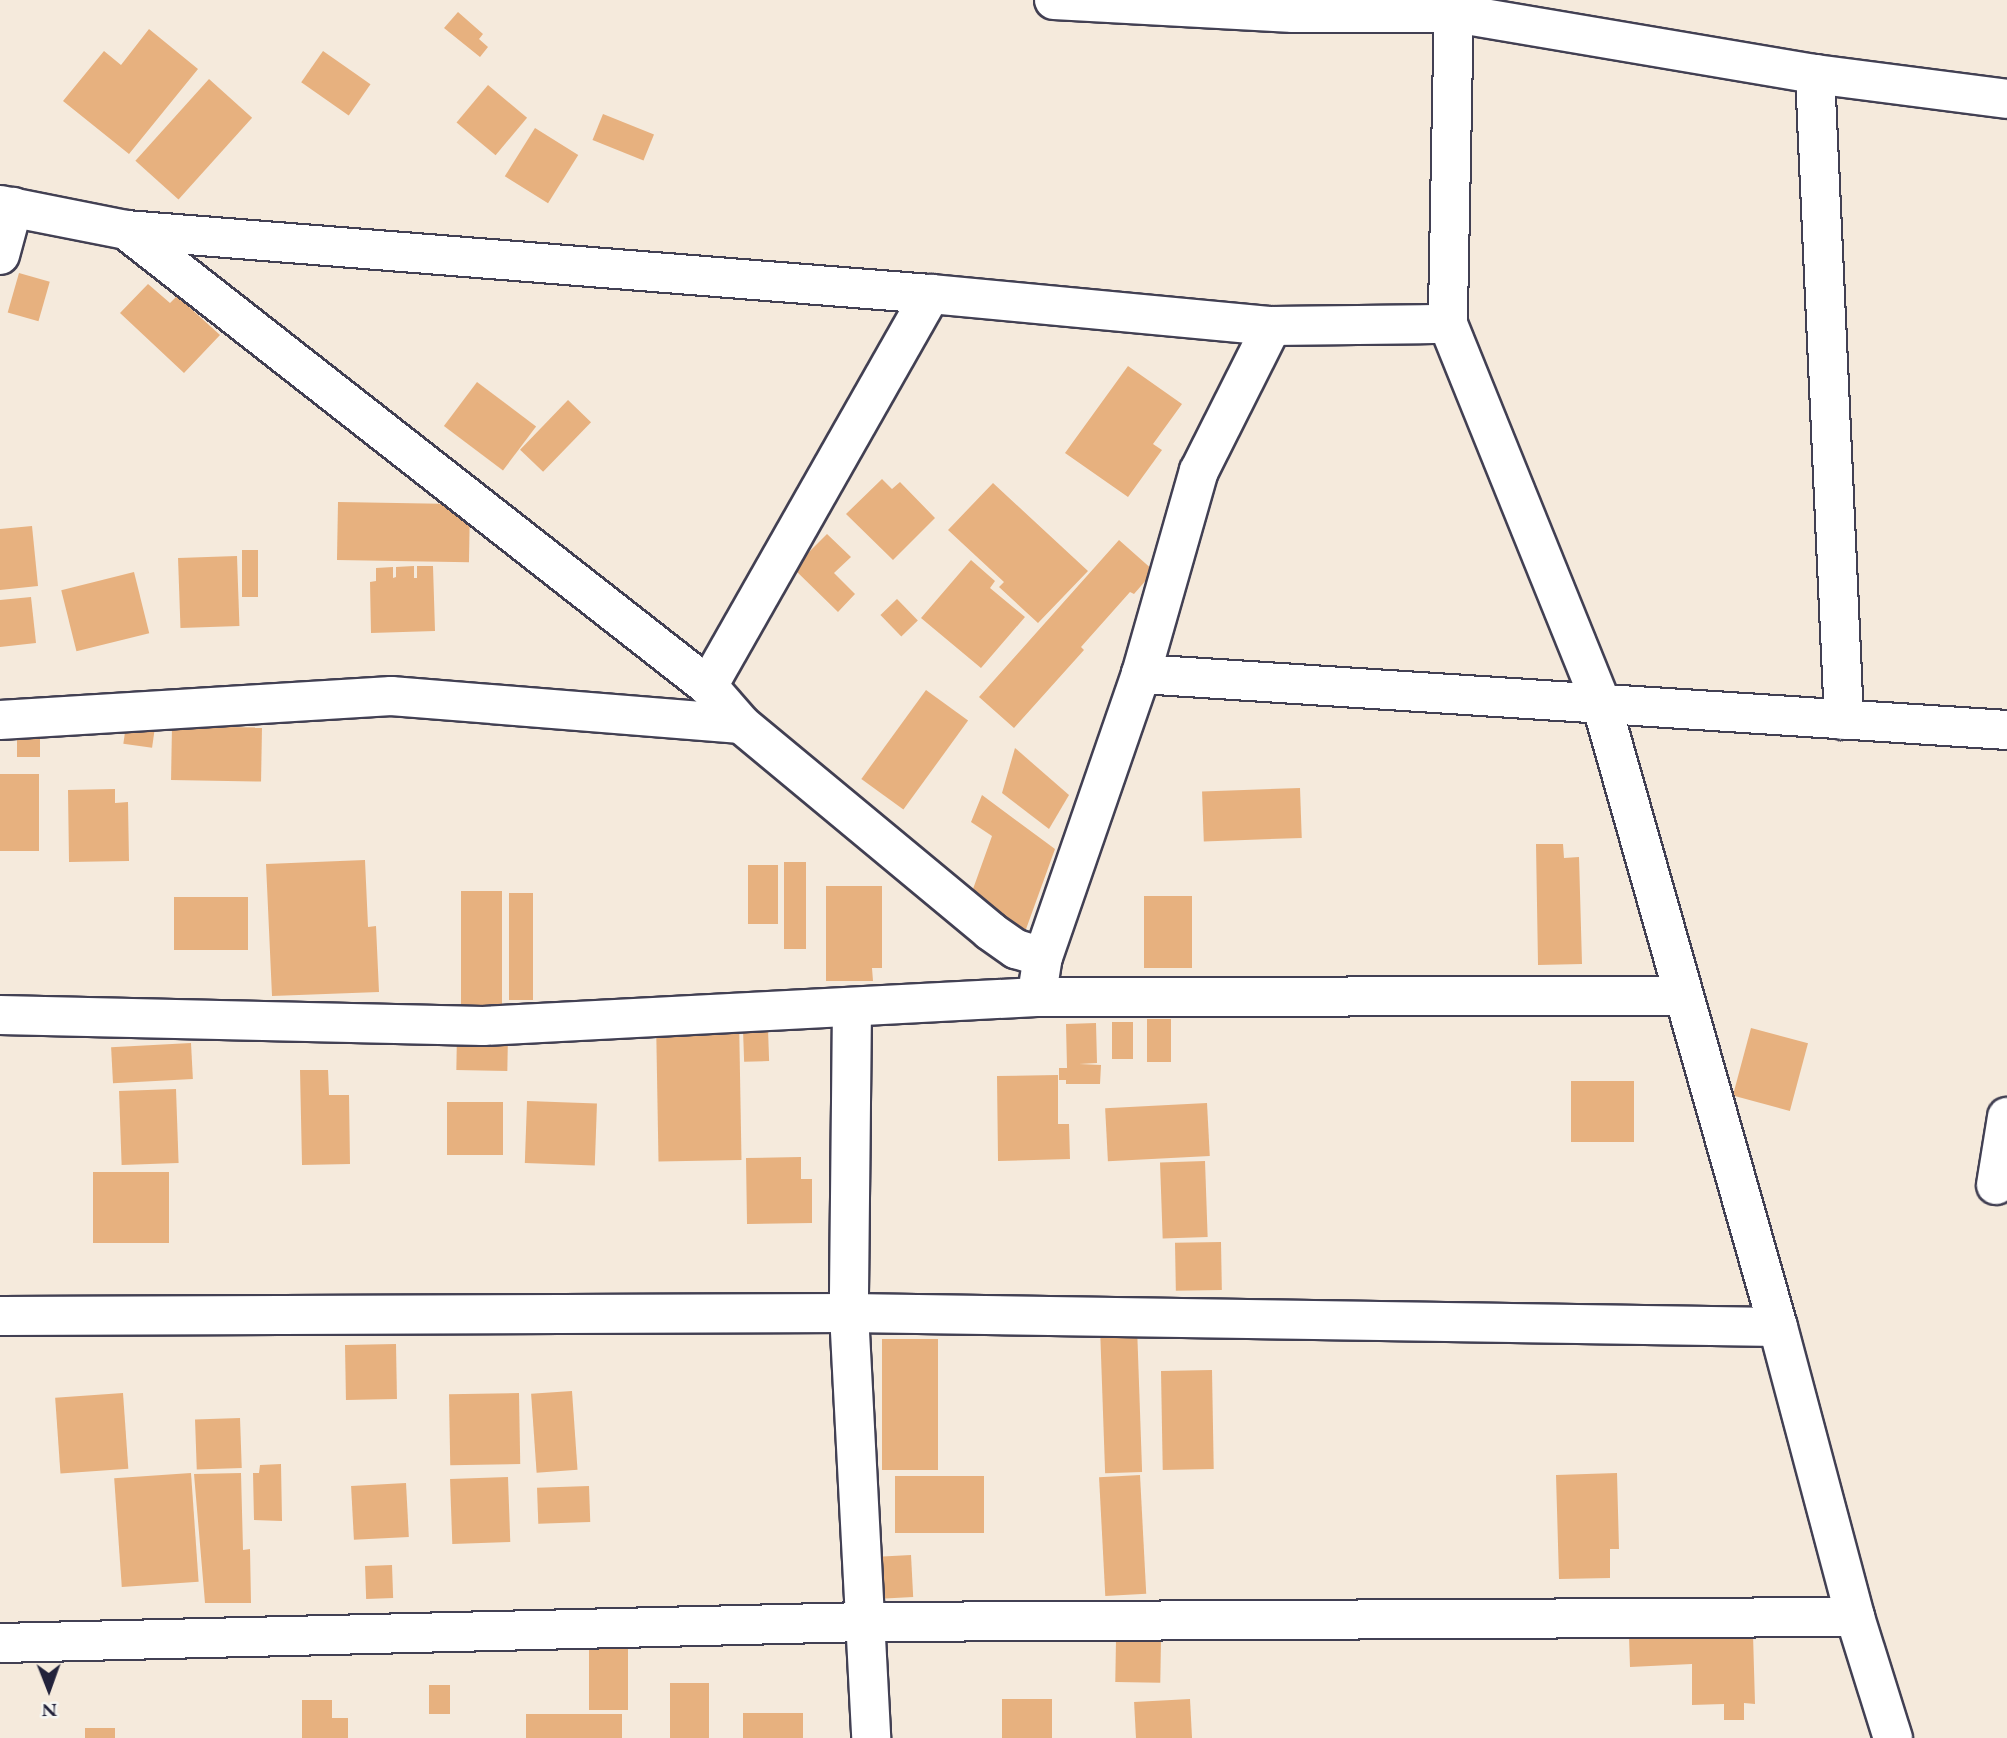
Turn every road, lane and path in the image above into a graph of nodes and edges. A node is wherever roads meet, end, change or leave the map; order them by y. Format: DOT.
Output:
graph roads {
  1 [pos="1054,0"];
  2 [pos="1109,1"];
  3 [pos="1454,7"];
  4 [pos="1815,74"];
  5 [pos="2007,99"];
  6 [pos="6,206"];
  7 [pos="126,230"];
  8 [pos="0,255"];
  9 [pos="931,294"];
  10 [pos="1448,324"];
  11 [pos="1272,326"];
  12 [pos="1141,674"];
  13 [pos="708,685"];
  14 [pos="1602,706"];
  15 [pos="0,720"];
  16 [pos="1844,720"];
  17 [pos="741,724"];
  18 [pos="2007,730"];
  19 [pos="1043,957"];
  20 [pos="1682,996"];
  21 [pos="1036,997"];
  22 [pos="852,1006"];
  23 [pos="0,1015"];
  24 [pos="2007,1117"];
  25 [pos="1996,1185"];
  26 [pos="849,1313"];
  27 [pos="0,1316"];
  28 [pos="1778,1327"];
  29 [pos="1855,1617"];
  30 [pos="866,1622"];
  31 [pos="0,1643"];
  32 [pos="871,1738"];
  33 [pos="1893,1738"];
  1 -- 2 [label="street"];
  2 -- 3 [label="street"];
  3 -- 4 [label="street"];
  3 -- 10 [label="street"];
  4 -- 5 [label="street"];
  4 -- 16 [label="street"];
  6 -- 7 [label="street"];
  6 -- 8 [label="street"];
  7 -- 9 [label="street"];
  7 -- 13 [label="street"];
  9 -- 11 [label="street"];
  9 -- 13 [label="street"];
  10 -- 11 [label="street"];
  10 -- 14 [label="street"];
  11 -- 12 [label="street"];
  12 -- 14 [label="street"];
  12 -- 19 [label="street"];
  13 -- 17 [label="street"];
  14 -- 16 [label="street"];
  14 -- 20 [label="street"];
  15 -- 17 [label="street"];
  16 -- 18 [label="street"];
  17 -- 19 [label="street"];
  19 -- 21 [label="street"];
  20 -- 21 [label="street"];
  20 -- 28 [label="street"];
  21 -- 22 [label="street"];
  22 -- 23 [label="street"];
  22 -- 26 [label="street"];
  24 -- 25 [label="street"];
  26 -- 27 [label="street"];
  26 -- 28 [label="street"];
  26 -- 30 [label="street"];
  28 -- 29 [label="street"];
  29 -- 30 [label="street"];
  29 -- 33 [label="street"];
  30 -- 31 [label="street"];
  30 -- 32 [label="street"];
}
